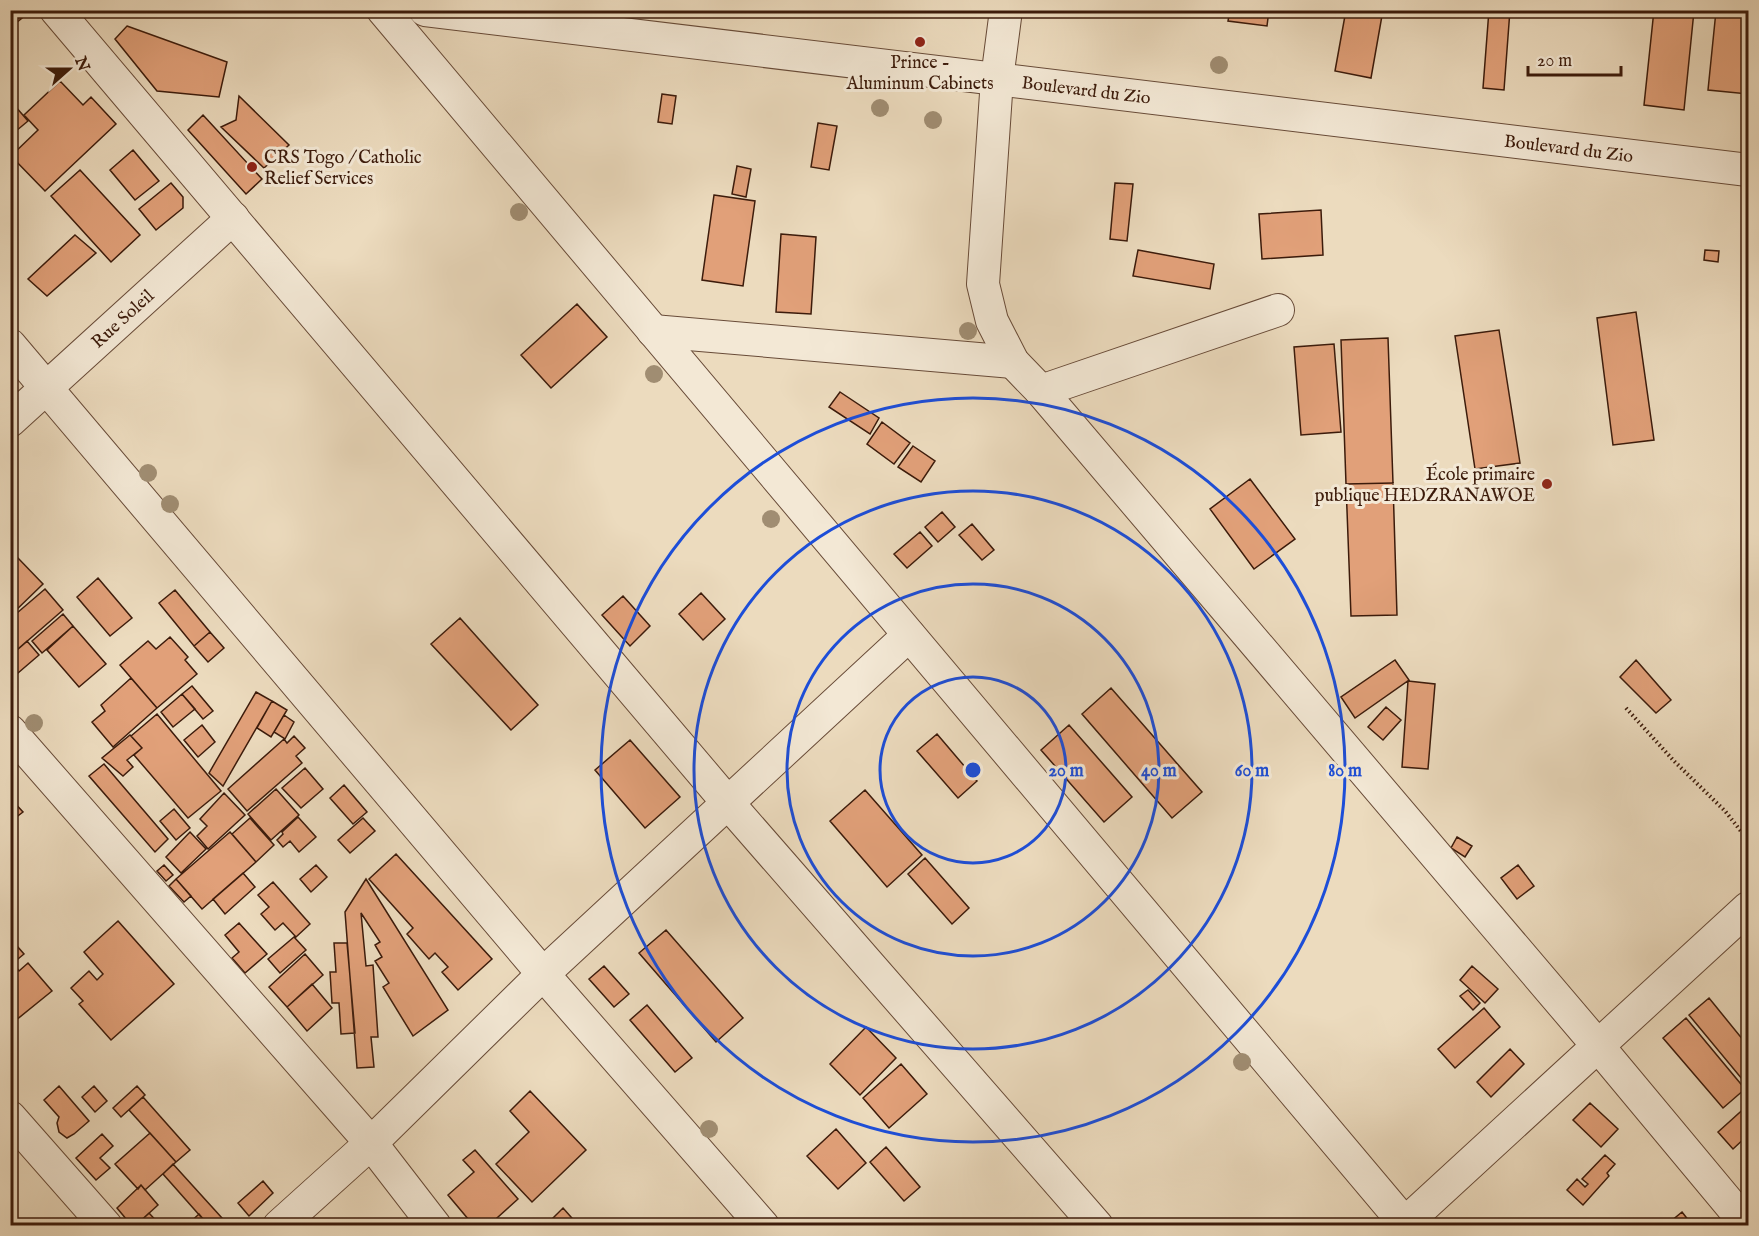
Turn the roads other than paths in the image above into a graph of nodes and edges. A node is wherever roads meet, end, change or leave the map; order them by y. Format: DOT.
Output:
graph roads {
  1 [pos="56,10"];
  2 [pos="383,10"];
  3 [pos="425,10"];
  4 [pos="1006,10"];
  5 [pos="997,79"];
  6 [pos="1749,170"];
  7 [pos="233,218"];
  8 [pos="1278,310"];
  9 [pos="653,331"];
  10 [pos="10,345"];
  11 [pos="1013,362"];
  12 [pos="47,388"];
  13 [pos="1041,391"];
  14 [pos="10,421"];
  15 [pos="909,634"];
  16 [pos="10,731"];
  17 [pos="728,803"];
  18 [pos="1749,908"];
  19 [pos="543,974"];
  20 [pos="1598,1046"];
  21 [pos="10,1117"];
  22 [pos="371,1143"];
  23 [pos="1404,1225"];
  24 [pos="106,1226"];
  25 [pos="279,1226"];
  26 [pos="435,1226"];
  27 [pos="763,1226"];
  28 [pos="1097,1226"];
  29 [pos="1748,1226"];
  1 -- 7 [label="street"];
  2 -- 9 [label="street"];
  3 -- 5 [label="street, Boulevard du Zio"];
  4 -- 5 [label="street"];
  5 -- 6 [label="street, Boulevard du Zio"];
  5 -- 11 [label="street"];
  7 -- 12 [label="street, Rue Soleil"];
  7 -- 17 [label="street"];
  8 -- 13 [label="street"];
  9 -- 11 [label="street"];
  9 -- 15 [label="street"];
  10 -- 12 [label="street"];
  11 -- 13 [label="street"];
  12 -- 14 [label="street, Rue Soleil"];
  12 -- 19 [label="street"];
  13 -- 20 [label="street"];
  15 -- 17 [label="street"];
  15 -- 23 [label="street"];
  16 -- 22 [label="street"];
  17 -- 19 [label="street"];
  17 -- 28 [label="street"];
  18 -- 20 [label="street"];
  19 -- 22 [label="street"];
  19 -- 27 [label="street"];
  20 -- 23 [label="street"];
  20 -- 29 [label="street"];
  21 -- 24 [label="street"];
  22 -- 25 [label="street"];
  22 -- 26 [label="street"];
}
